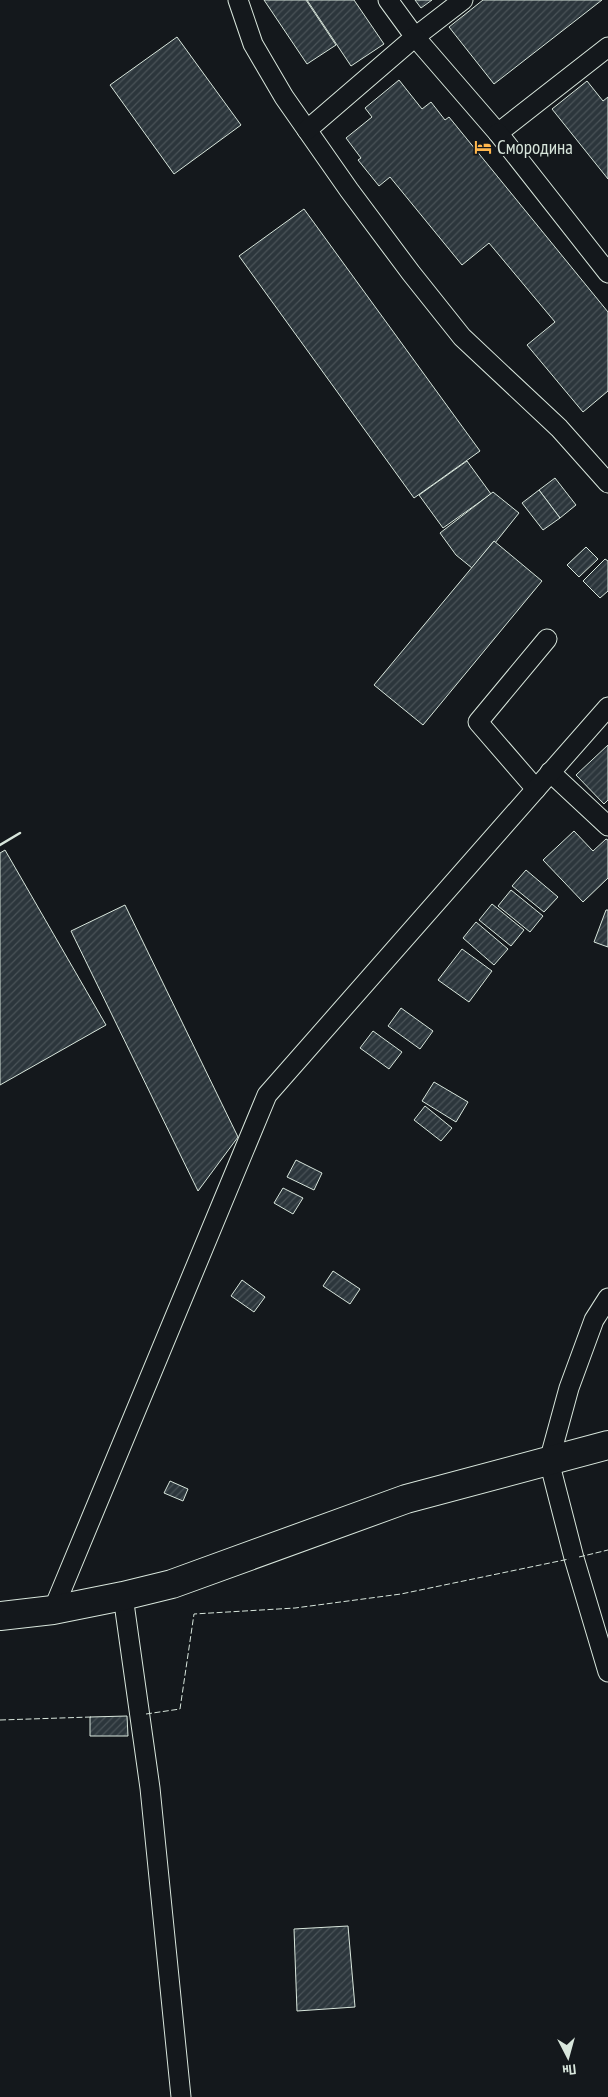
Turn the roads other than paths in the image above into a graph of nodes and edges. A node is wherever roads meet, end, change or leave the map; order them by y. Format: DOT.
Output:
graph roads {
  1 [pos="238,0"];
  2 [pos="388,0"];
  3 [pos="463,0"];
  4 [pos="415,37"];
  5 [pos="608,47"];
  6 [pos="307,130"];
  7 [pos="498,134"];
  8 [pos="608,273"];
  9 [pos="608,483"];
  10 [pos="547,639"];
  11 [pos="608,707"];
  12 [pos="550,772"];
  13 [pos="536,789"];
  14 [pos="608,826"];
  15 [pos="608,1298"];
  16 [pos="608,1445"];
  17 [pos="549,1460"];
  18 [pos="123,1596"];
  19 [pos="53,1610"];
  20 [pos="0,1616"];
  21 [pos="608,1672"];
  22 [pos="180,2097"];
  1 -- 6 [label="lane"];
  2 -- 4 [label="lane"];
  3 -- 4 [label="lane"];
  4 -- 6 [label="lane"];
  4 -- 7 [label="lane"];
  5 -- 7 [label="lane"];
  6 -- 9 [label="lane"];
  7 -- 8 [label="lane"];
  10 -- 13 [label="lane"];
  11 -- 12 [label="lane"];
  12 -- 13 [label="lane"];
  12 -- 14 [label="lane"];
  13 -- 19 [label="lane"];
  15 -- 17 [label="lane"];
  16 -- 17 [label="main road"];
  17 -- 18 [label="main road"];
  17 -- 21 [label="lane"];
  18 -- 19 [label="main road"];
  18 -- 22 [label="lane"];
  19 -- 20 [label="main road"];
}
